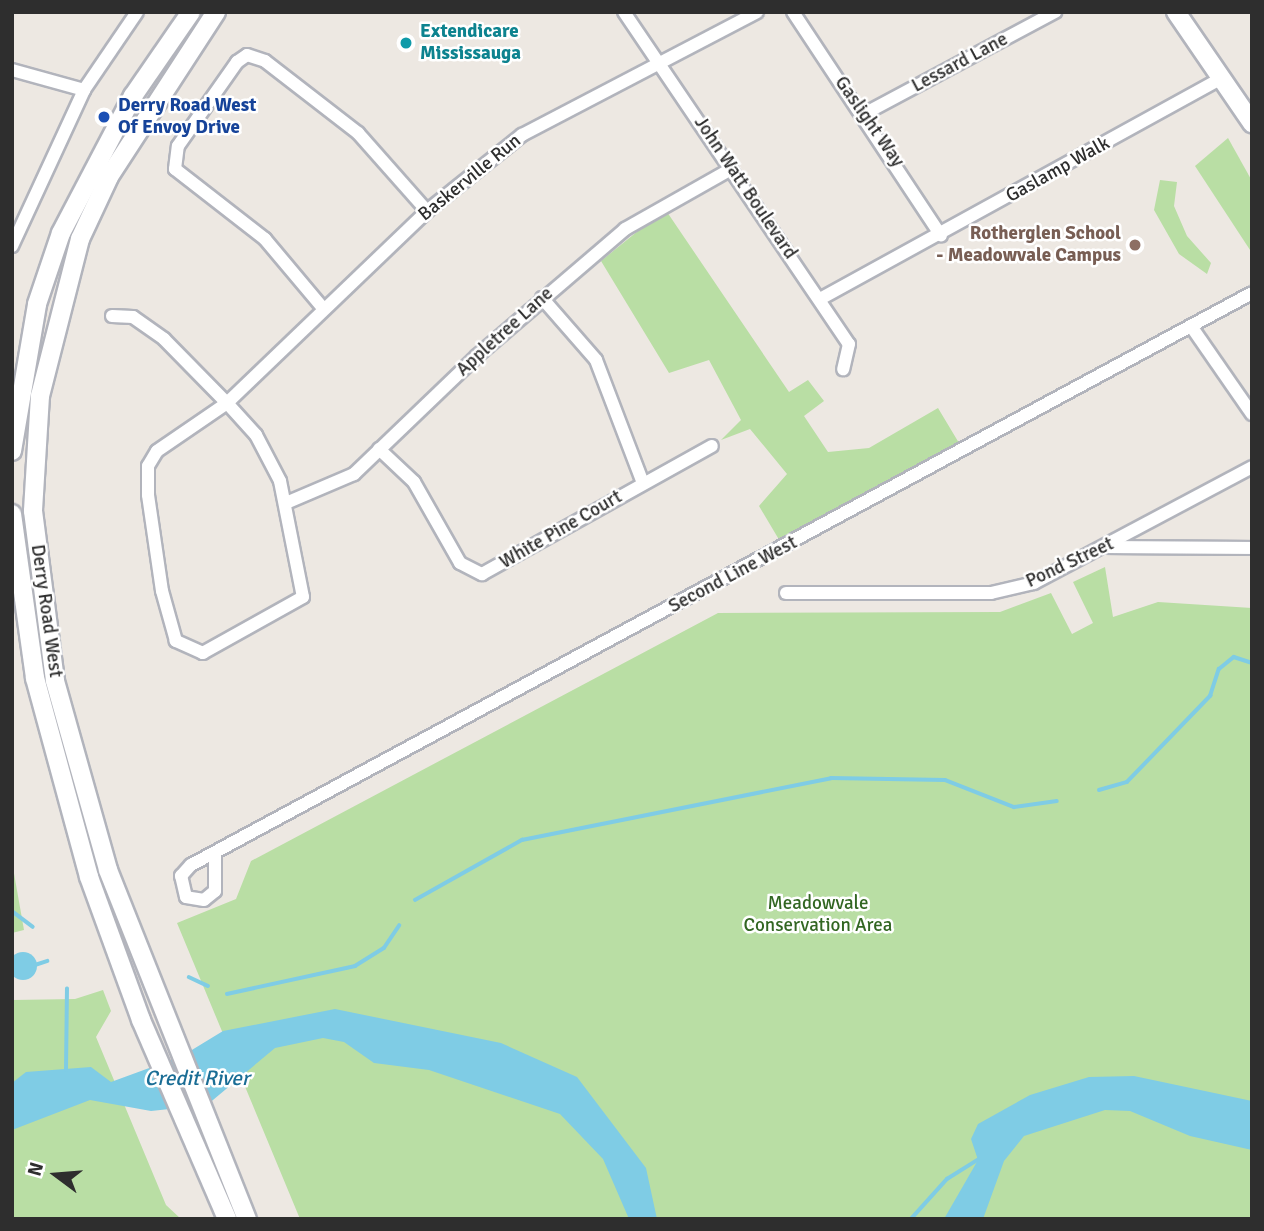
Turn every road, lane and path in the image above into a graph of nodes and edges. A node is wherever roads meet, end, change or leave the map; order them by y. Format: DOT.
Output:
graph roads {
  1 [pos="137,12"];
  2 [pos="191,12"];
  3 [pos="216,12"];
  4 [pos="624,12"];
  5 [pos="757,12"];
  6 [pos="793,12"];
  7 [pos="1055,12"];
  8 [pos="1176,12"];
  9 [pos="660,64"];
  10 [pos="12,70"];
  11 [pos="1221,79"];
  12 [pos="84,90"];
  13 [pos="864,114"];
  14 [pos="1252,122"];
  15 [pos="731,169"];
  16 [pos="427,211"];
  17 [pos="15,230"];
  18 [pos="941,236"];
  19 [pos="12,246"];
  20 [pos="1252,293"];
  21 [pos="542,298"];
  22 [pos="820,299"];
  23 [pos="322,307"];
  24 [pos="112,316"];
  25 [pos="1191,326"];
  26 [pos="843,369"];
  27 [pos="227,403"];
  28 [pos="1252,414"];
  29 [pos="712,446"];
  30 [pos="379,449"];
  31 [pos="12,451"];
  32 [pos="1252,467"];
  33 [pos="643,482"];
  34 [pos="286,503"];
  35 [pos="12,514"];
  36 [pos="1108,547"];
  37 [pos="1252,548"];
  38 [pos="786,593"];
  39 [pos="215,856"];
  40 [pos="227,1219"];
  41 [pos="247,1219"];
  1 -- 12 [label="street"];
  2 -- 31 [label="main road"];
  3 -- 41 [label="main road, Derry Road West"];
  4 -- 9 [label="street, John Watt Boulevard"];
  5 -- 9 [label="street, Baskerville Run"];
  6 -- 13 [label="street, Gaslight Way"];
  7 -- 13 [label="street, Lessard Lane"];
  8 -- 11 [label="main road"];
  9 -- 15 [label="street, John Watt Boulevard"];
  9 -- 16 [label="street, Baskerville Run"];
  10 -- 12 [label="street"];
  11 -- 14 [label="main road"];
  11 -- 18 [label="street, Gaslamp Walk"];
  12 -- 17 [label="street"];
  13 -- 18 [label="street, Gaslight Way"];
  15 -- 21 [label="street, Appletree Lane"];
  15 -- 22 [label="street, John Watt Boulevard"];
  16 -- 23 [label="street, Baskerville Run"];
  16 -- 23 [label="street"];
  17 -- 19 [label="street"];
  18 -- 22 [label="street, Gaslamp Walk"];
  20 -- 25 [label="street, Second Line West"];
  21 -- 30 [label="street, Appletree Lane"];
  21 -- 33 [label="street"];
  22 -- 26 [label="street, John Watt Boulevard"];
  23 -- 27 [label="street, Baskerville Run"];
  24 -- 27 [label="street"];
  25 -- 28 [label="street"];
  25 -- 39 [label="street, Second Line West"];
  27 -- 34 [label="street"];
  27 -- 34 [label="street, Baskerville Run"];
  29 -- 33 [label="street, White Pine Court"];
  30 -- 33 [label="street, White Pine Court"];
  30 -- 34 [label="street, Appletree Lane"];
  32 -- 36 [label="street, Pond Street"];
  35 -- 40 [label="main road, Derry Road West"];
  36 -- 37 [label="street"];
  36 -- 38 [label="street, Pond Street"];
}
